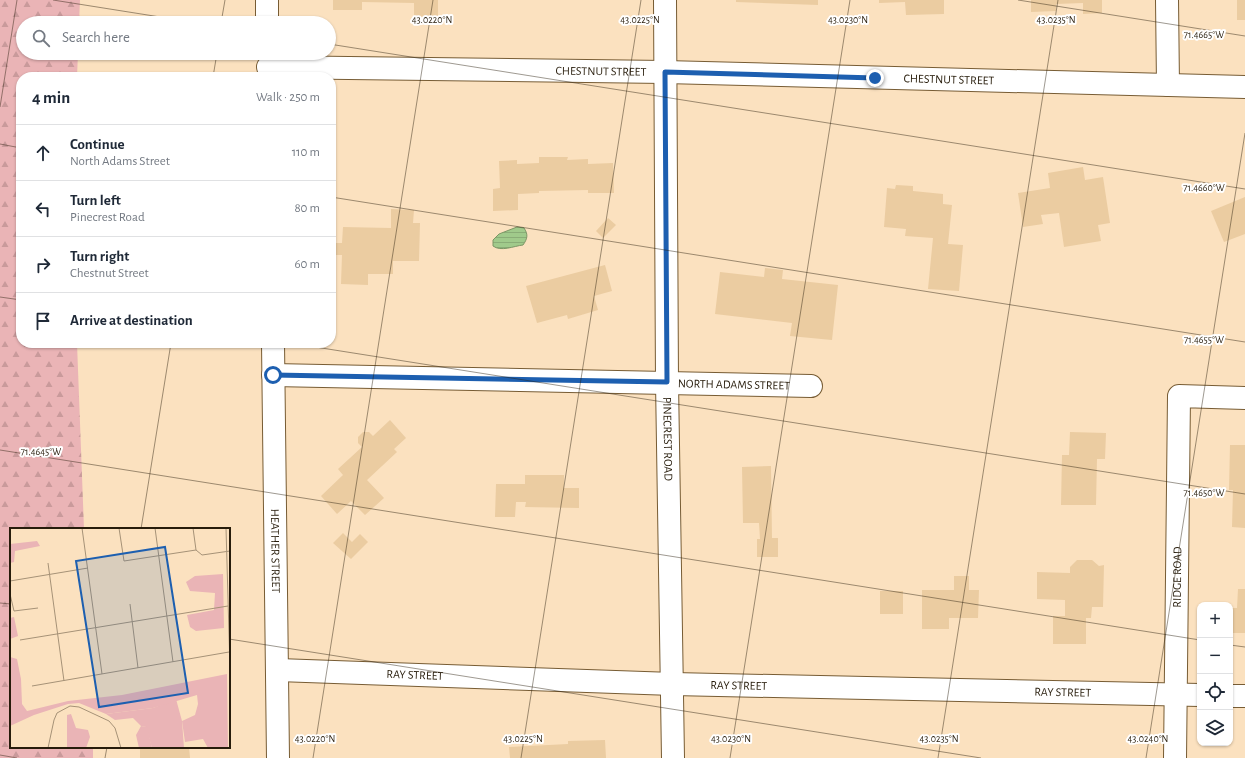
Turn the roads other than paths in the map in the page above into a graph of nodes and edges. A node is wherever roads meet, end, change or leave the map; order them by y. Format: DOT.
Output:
graph roads {
  1 [pos="267,0"];
  2 [pos="665,0"];
  3 [pos="1167,0"];
  4 [pos="267,16"];
  5 [pos="268,66"];
  6 [pos="665,72"];
  7 [pos="1168,85"];
  8 [pos="1245,87"];
  9 [pos="273,348"];
  10 [pos="273,375"];
  11 [pos="667,382"];
  12 [pos="811,386"];
  13 [pos="1245,398"];
  14 [pos="278,670"];
  15 [pos="673,684"];
  16 [pos="1175,695"];
  17 [pos="1197,695"];
  18 [pos="1233,696"];
  19 [pos="1245,696"];
  20 [pos="278,758"];
  21 [pos="673,758"];
  22 [pos="1175,758"];
  1 -- 4 [label="street"];
  2 -- 6 [label="street, PINECREST ROAD"];
  3 -- 7 [label="street"];
  5 -- 6 [label="street, CHESTNUT STREET"];
  6 -- 7 [label="street, CHESTNUT STREET"];
  6 -- 11 [label="street, PINECREST ROAD"];
  7 -- 8 [label="street, CHESTNUT STREET"];
  9 -- 10 [label="street, HEATHER STREET"];
  10 -- 11 [label="street, NORTH ADAMS STREET"];
  10 -- 14 [label="street, HEATHER STREET"];
  11 -- 12 [label="street, NORTH ADAMS STREET"];
  11 -- 15 [label="street, PINECREST ROAD"];
  13 -- 16 [label="street, RIDGE ROAD"];
  14 -- 15 [label="street, RAY STREET"];
  14 -- 20 [label="street, HEATHER STREET"];
  15 -- 16 [label="street, RAY STREET"];
  15 -- 21 [label="street, PINECREST ROAD"];
  16 -- 17 [label="street, RAY STREET"];
  16 -- 22 [label="street, RIDGE ROAD"];
  18 -- 19 [label="street"];
}
